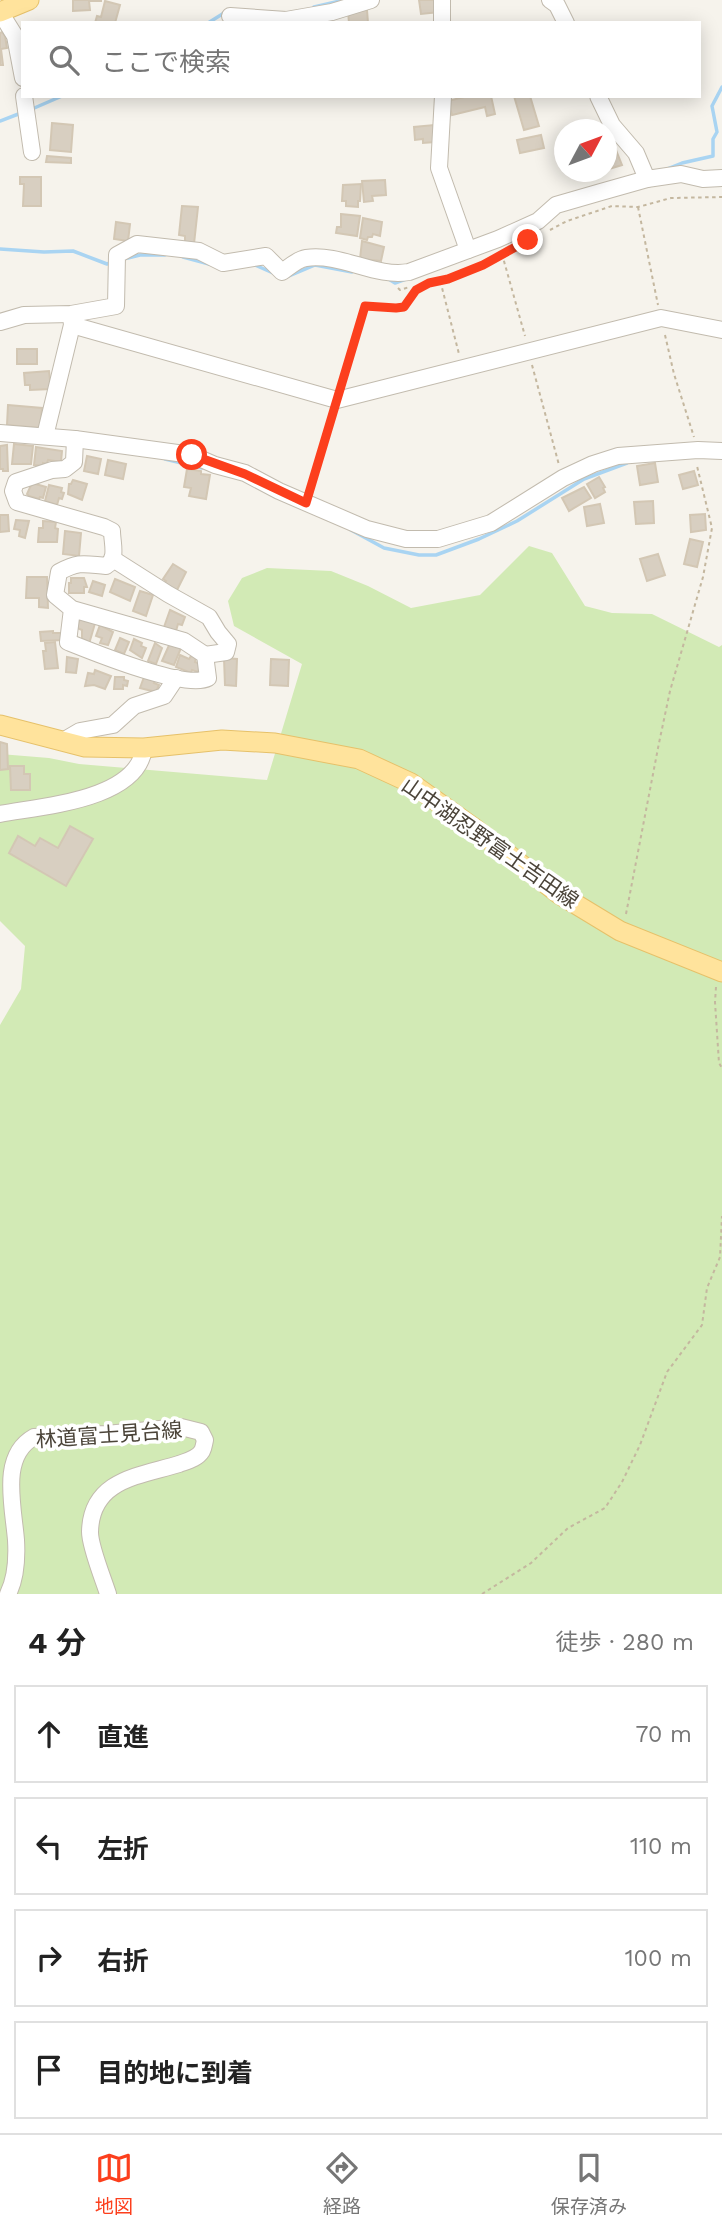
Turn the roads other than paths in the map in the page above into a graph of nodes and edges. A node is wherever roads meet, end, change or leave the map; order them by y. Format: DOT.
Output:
graph roads {
  1 [pos="29,0"];
  2 [pos="371,0"];
  3 [pos="442,0"];
  4 [pos="550,0"];
  5 [pos="0,12"];
  6 [pos="230,16"];
  7 [pos="442,21"];
  8 [pos="565,21"];
  9 [pos="21,68"];
  10 [pos="24,98"];
  11 [pos="443,98"];
  12 [pos="599,98"];
  13 [pos="32,152"];
  14 [pos="722,178"];
  15 [pos="647,179"];
  16 [pos="468,250"];
  17 [pos="71,320"];
  18 [pos="0,322"];
  19 [pos="722,330"];
  20 [pos="0,433"];
  21 [pos="45,436"];
  22 [pos="75,439"];
  23 [pos="722,451"];
  24 [pos="113,559"];
  25 [pos="72,608"];
  26 [pos="205,655"];
  27 [pos="176,678"];
  28 [pos="0,725"];
  29 [pos="63,741"];
  30 [pos="144,748"];
  31 [pos="0,814"];
  32 [pos="720,971"];
  33 [pos="8,1594"];
  34 [pos="108,1594"];
  1 -- 5 [label="main road"];
  2 -- 6 [label="street"];
  3 -- 7 [label="street"];
  4 -- 8 [label="street"];
  5 -- 9 [label="street"];
  10 -- 13 [label="street"];
  11 -- 16 [label="street"];
  12 -- 15 [label="street"];
  14 -- 15 [label="street"];
  15 -- 16 [label="street"];
  16 -- 17 [label="street"];
  17 -- 18 [label="street"];
  17 -- 19 [label="street"];
  17 -- 21 [label="street"];
  20 -- 21 [label="street"];
  21 -- 22 [label="street"];
  22 -- 23 [label="street"];
  22 -- 24 [label="street"];
  24 -- 25 [label="street"];
  24 -- 26 [label="street"];
  25 -- 26 [label="street"];
  25 -- 27 [label="street"];
  26 -- 27 [label="street"];
  27 -- 29 [label="street"];
  28 -- 29 [label="main road, 山中湖忍野富士吉田線"];
  29 -- 30 [label="main road, 山中湖忍野富士吉田線"];
  30 -- 31 [label="street"];
  30 -- 32 [label="main road, 山中湖忍野富士吉田線"];
  33 -- 34 [label="street, 林道富士見台線"];
}
